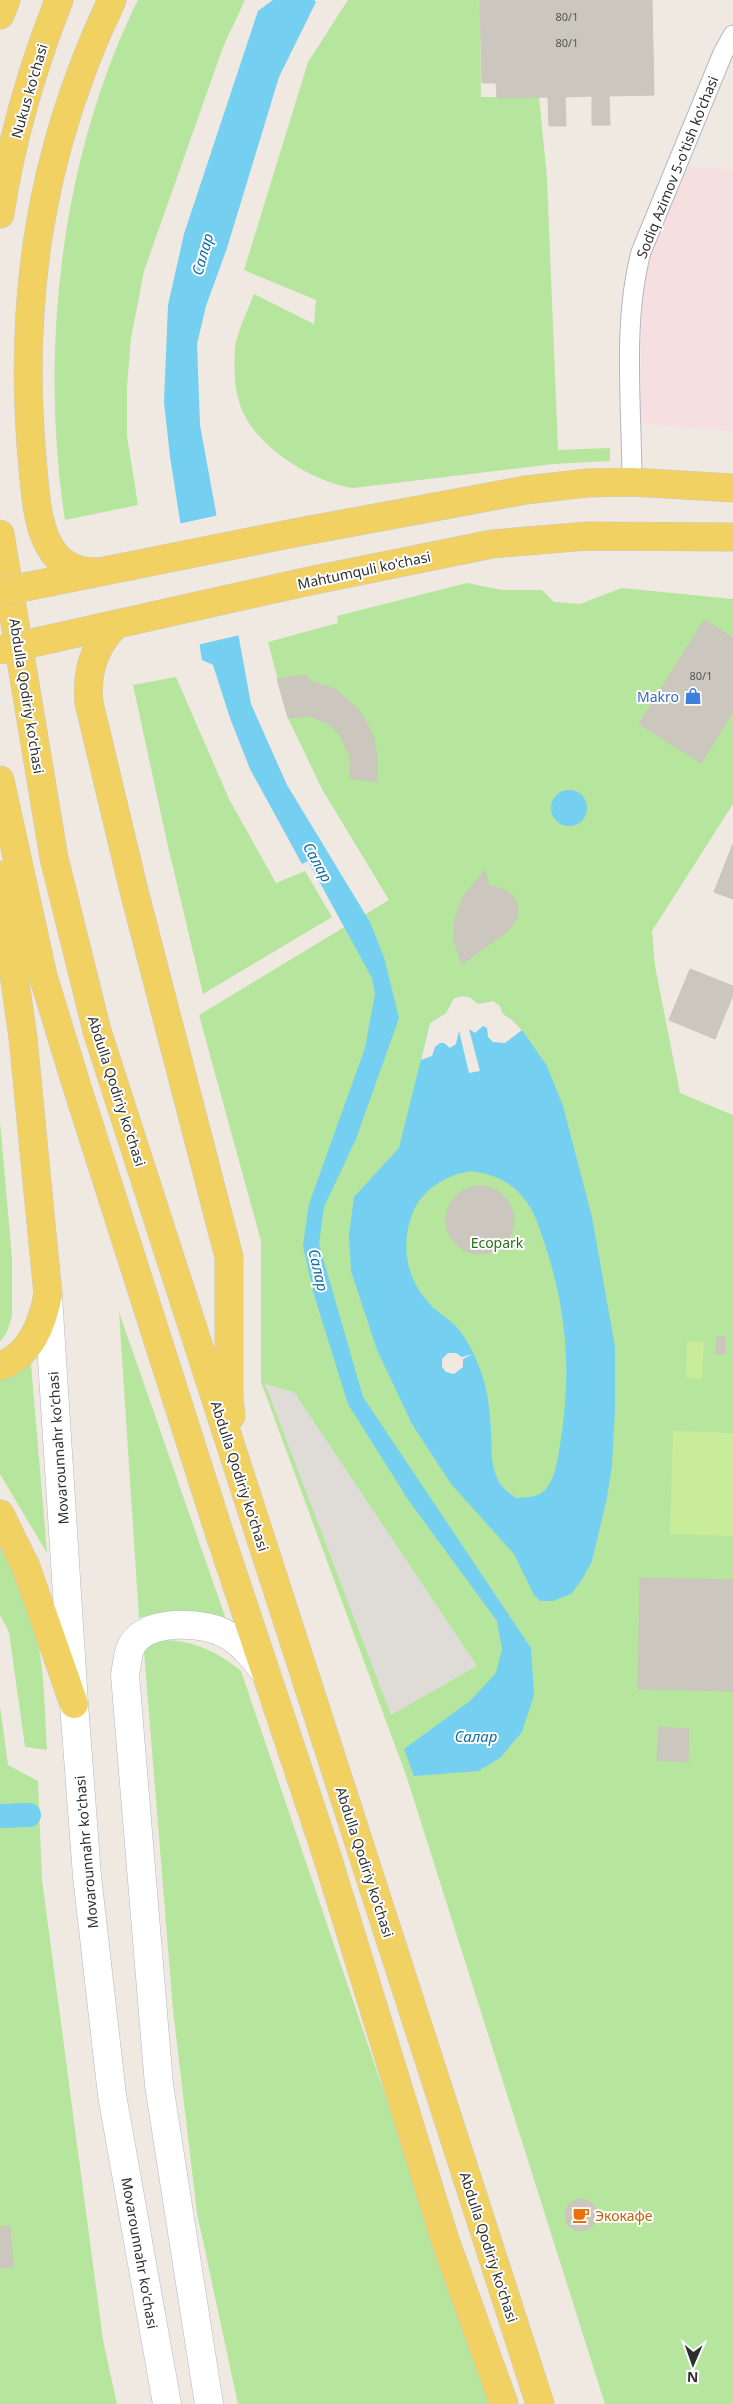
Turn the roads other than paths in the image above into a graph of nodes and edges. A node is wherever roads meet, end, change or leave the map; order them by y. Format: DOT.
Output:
graph roads {
  1 [pos="6,0"];
  2 [pos="59,0"];
  3 [pos="112,0"];
  4 [pos="0,15"];
  5 [pos="733,35"];
  6 [pos="0,214"];
  7 [pos="632,482"];
  8 [pos="733,488"];
  9 [pos="0,534"];
  10 [pos="733,537"];
  11 [pos="103,571"];
  12 [pos="0,592"];
  13 [pos="117,624"];
  14 [pos="0,650"];
  15 [pos="0,780"];
  16 [pos="0,875"];
  17 [pos="48,1295"];
  18 [pos="0,1366"];
  19 [pos="239,1472"];
  20 [pos="0,1514"];
  21 [pos="267,1675"];
  22 [pos="74,1704"];
  23 [pos="167,2404"];
  24 [pos="209,2404"];
  25 [pos="504,2404"];
  26 [pos="540,2404"];
  1 -- 4 [label="main road"];
  2 -- 6 [label="main road, Nukus ko'chasi"];
  3 -- 11 [label="main road"];
  5 -- 7 [label="street, Sodiq Azimov 5-o'tish ko'chasi"];
  7 -- 8 [label="main road"];
  7 -- 11 [label="main road"];
  9 -- 19 [label="main road, Abdulla Qodiriy ko'chasi"];
  10 -- 13 [label="main road, Mahtumquli ko'chasi"];
  11 -- 12 [label="main road, bridge"];
  13 -- 14 [label="main road, Mahtumquli ko'chasi, bridge"];
  13 -- 19 [label="main road"];
  15 -- 21 [label="main road"];
  16 -- 17 [label="main road"];
  17 -- 18 [label="main road"];
  17 -- 22 [label="street, Movarounnahr ko'chasi"];
  19 -- 26 [label="main road, Abdulla Qodiriy ko'chasi"];
  20 -- 22 [label="main road"];
  21 -- 24 [label="street"];
  21 -- 25 [label="main road"];
  22 -- 23 [label="street, Movarounnahr ko'chasi"];
}
